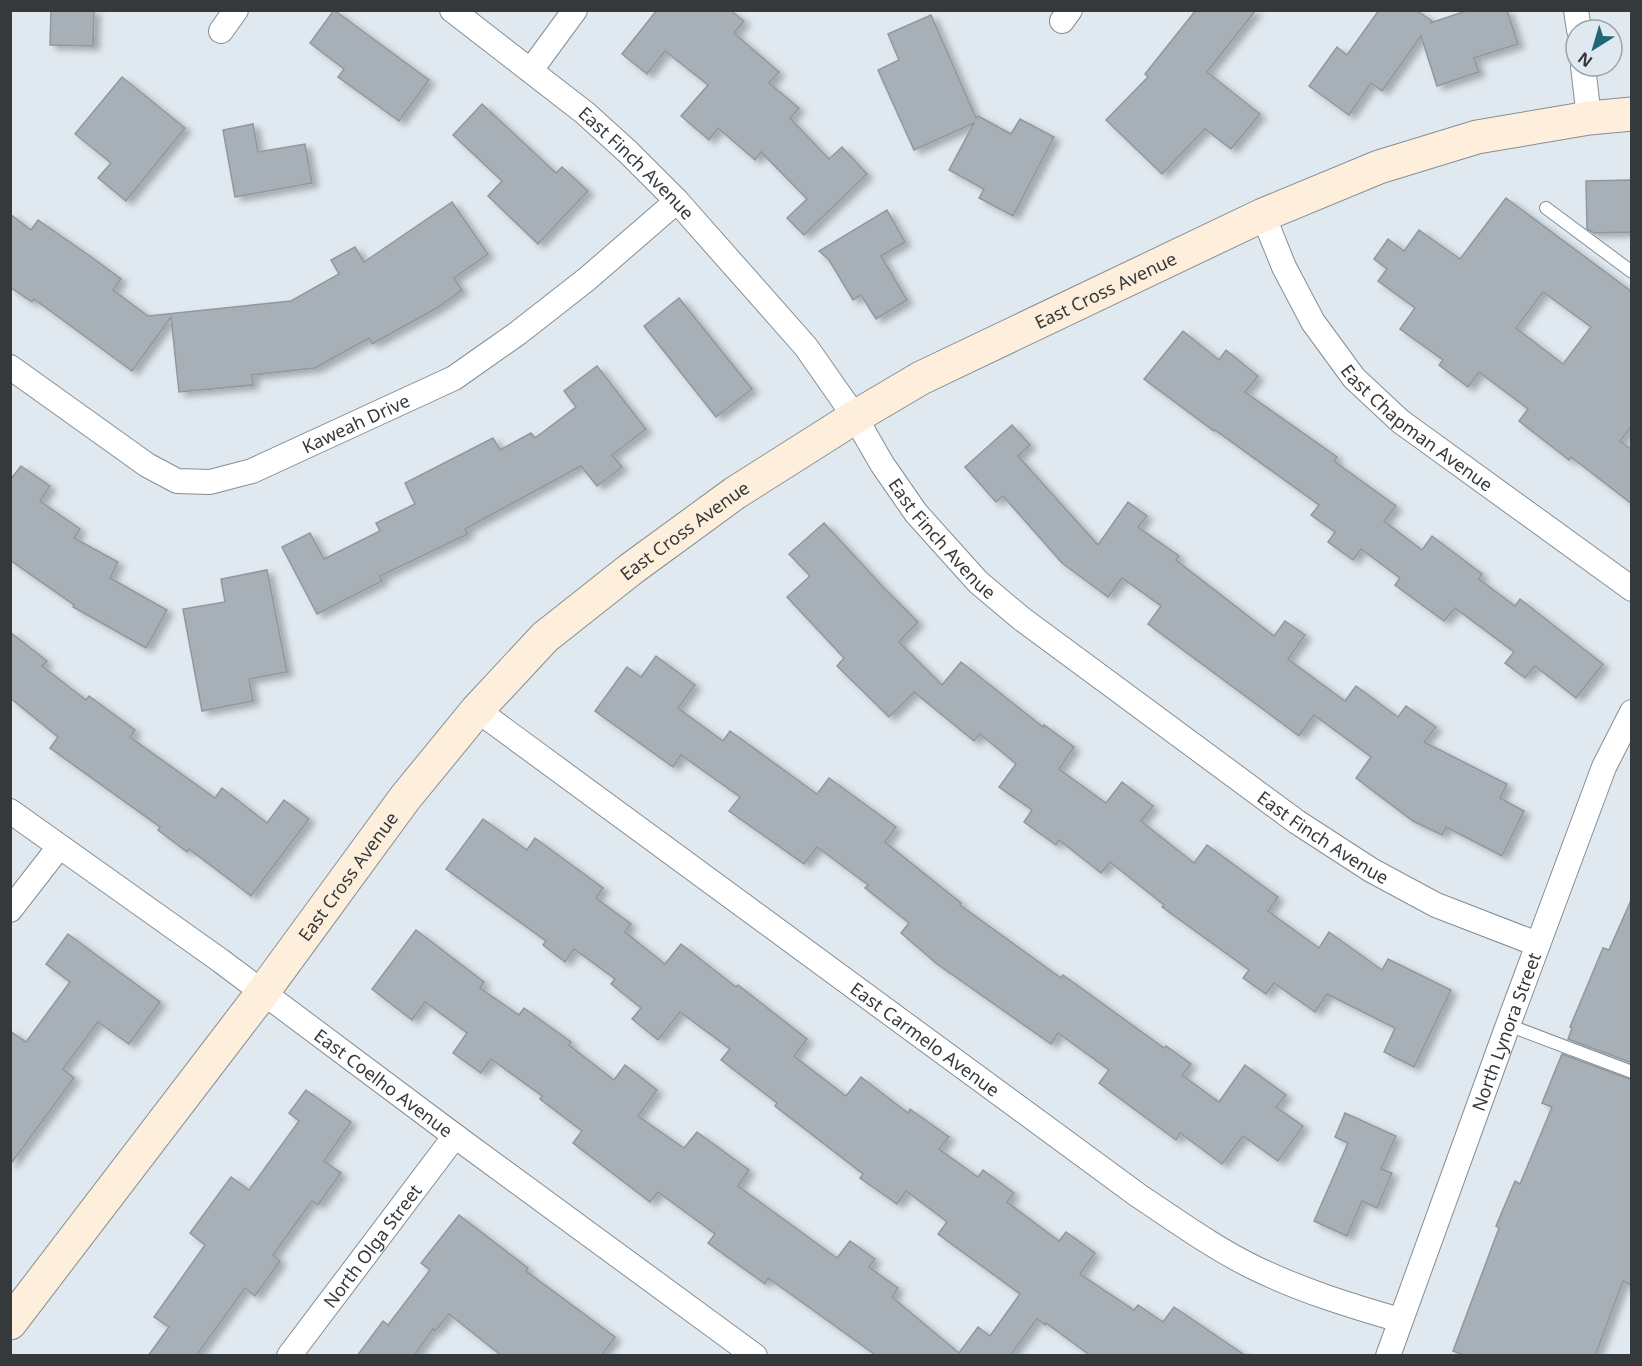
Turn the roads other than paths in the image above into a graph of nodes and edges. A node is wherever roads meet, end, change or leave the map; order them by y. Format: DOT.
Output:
graph roads {
  1 [pos="236,10"];
  2 [pos="452,10"];
  3 [pos="575,10"];
  4 [pos="221,31"];
  5 [pos="531,70"];
  6 [pos="1584,78"];
  7 [pos="1632,114"];
  8 [pos="1589,118"];
  9 [pos="677,201"];
  10 [pos="1546,208"];
  11 [pos="1263,215"];
  12 [pos="1632,272"];
  13 [pos="10,368"];
  14 [pos="855,417"];
  15 [pos="1632,589"];
  16 [pos="477,710"];
  17 [pos="1632,712"];
  18 [pos="10,811"];
  19 [pos="59,847"];
  20 [pos="10,910"];
  21 [pos="1538,944"];
  22 [pos="263,992"];
  23 [pos="1508,1025"];
  24 [pos="1632,1071"];
  25 [pos="455,1136"];
  26 [pos="1400,1320"];
  27 [pos="10,1323"];
  28 [pos="289,1356"];
  29 [pos="756,1356"];
  30 [pos="1388,1356"];
  1 -- 4 [label="street"];
  2 -- 5 [label="street, East Finch Avenue"];
  3 -- 5 [label="street"];
  5 -- 9 [label="street, East Finch Avenue"];
  6 -- 8 [label="street"];
  7 -- 8 [label="street, East Cross Avenue"];
  8 -- 11 [label="street, East Cross Avenue"];
  9 -- 13 [label="street, Kaweah Drive"];
  9 -- 14 [label="street, East Finch Avenue"];
  10 -- 12 [label="lane"];
  11 -- 14 [label="street, East Cross Avenue"];
  11 -- 15 [label="street, East Chapman Avenue"];
  14 -- 16 [label="street, East Cross Avenue"];
  14 -- 21 [label="street, East Finch Avenue"];
  16 -- 22 [label="street, East Cross Avenue"];
  16 -- 26 [label="street, East Carmelo Avenue"];
  17 -- 21 [label="street, North Lynora Street"];
  18 -- 19 [label="street, East Coelho Avenue"];
  19 -- 20 [label="street"];
  19 -- 22 [label="street, East Coelho Avenue"];
  21 -- 23 [label="street, North Lynora Street"];
  22 -- 25 [label="street, East Coelho Avenue"];
  22 -- 27 [label="street, East Cross Avenue"];
  23 -- 24 [label="lane"];
  23 -- 26 [label="street, North Lynora Street"];
  25 -- 28 [label="street, North Olga Street"];
  25 -- 29 [label="street, East Coelho Avenue"];
  26 -- 30 [label="street, North Lynora Street"];
}
